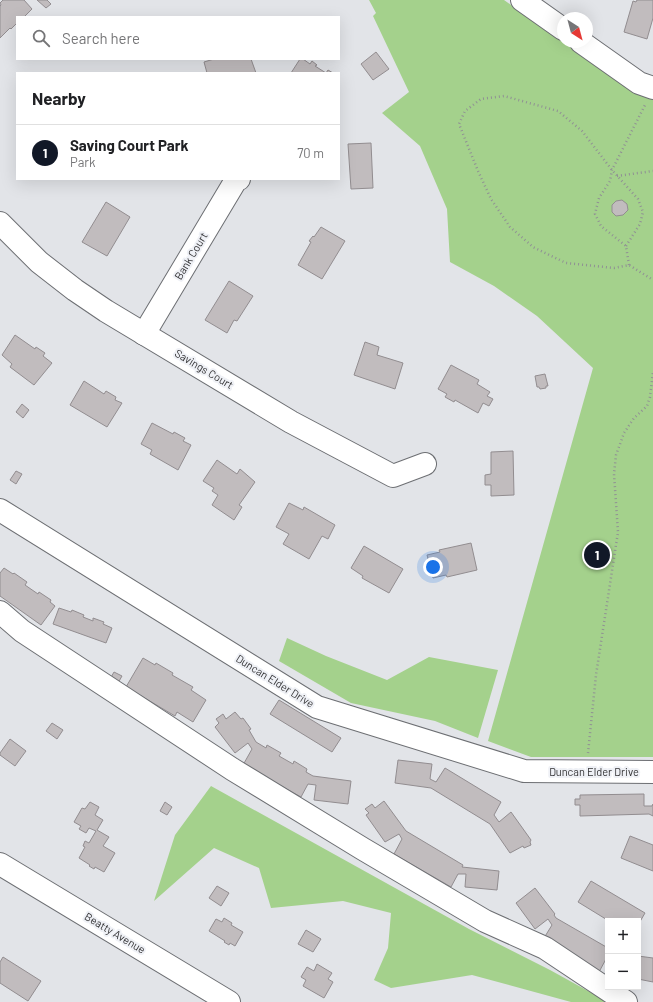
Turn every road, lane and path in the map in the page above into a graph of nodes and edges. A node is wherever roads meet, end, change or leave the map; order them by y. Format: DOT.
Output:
graph roads {
  1 [pos="522,0"];
  2 [pos="557,25"];
  3 [pos="589,48"];
  4 [pos="650,96"];
  5 [pos="612,170"];
  6 [pos="653,171"];
  7 [pos="617,176"];
  8 [pos="236,180"];
  9 [pos="0,222"];
  10 [pos="626,246"];
  11 [pos="629,265"];
  12 [pos="653,280"];
  13 [pos="144,334"];
  14 [pos="653,372"];
  15 [pos="425,464"];
  16 [pos="0,510"];
  17 [pos="0,612"];
  18 [pos="586,772"];
  19 [pos="653,772"];
  20 [pos="0,864"];
  21 [pos="229,1002"];
  22 [pos="626,1002"];
  1 -- 2 [label="street"];
  3 -- 4 [label="street"];
  4 -- 5 [label="path"];
  5 -- 7 [label="path"];
  5 -- 10 [label="path"];
  5 -- 11 [label="path"];
  6 -- 7 [label="path"];
  7 -- 10 [label="path"];
  8 -- 13 [label="street, Bank Court"];
  9 -- 13 [label="street, Savings Court"];
  10 -- 11 [label="path"];
  11 -- 12 [label="path"];
  13 -- 15 [label="street, Savings Court"];
  14 -- 18 [label="path"];
  16 -- 18 [label="street, Duncan Elder Drive"];
  17 -- 22 [label="street"];
  18 -- 19 [label="street, Duncan Elder Drive"];
  20 -- 21 [label="street, Beatty Avenue"];
}
